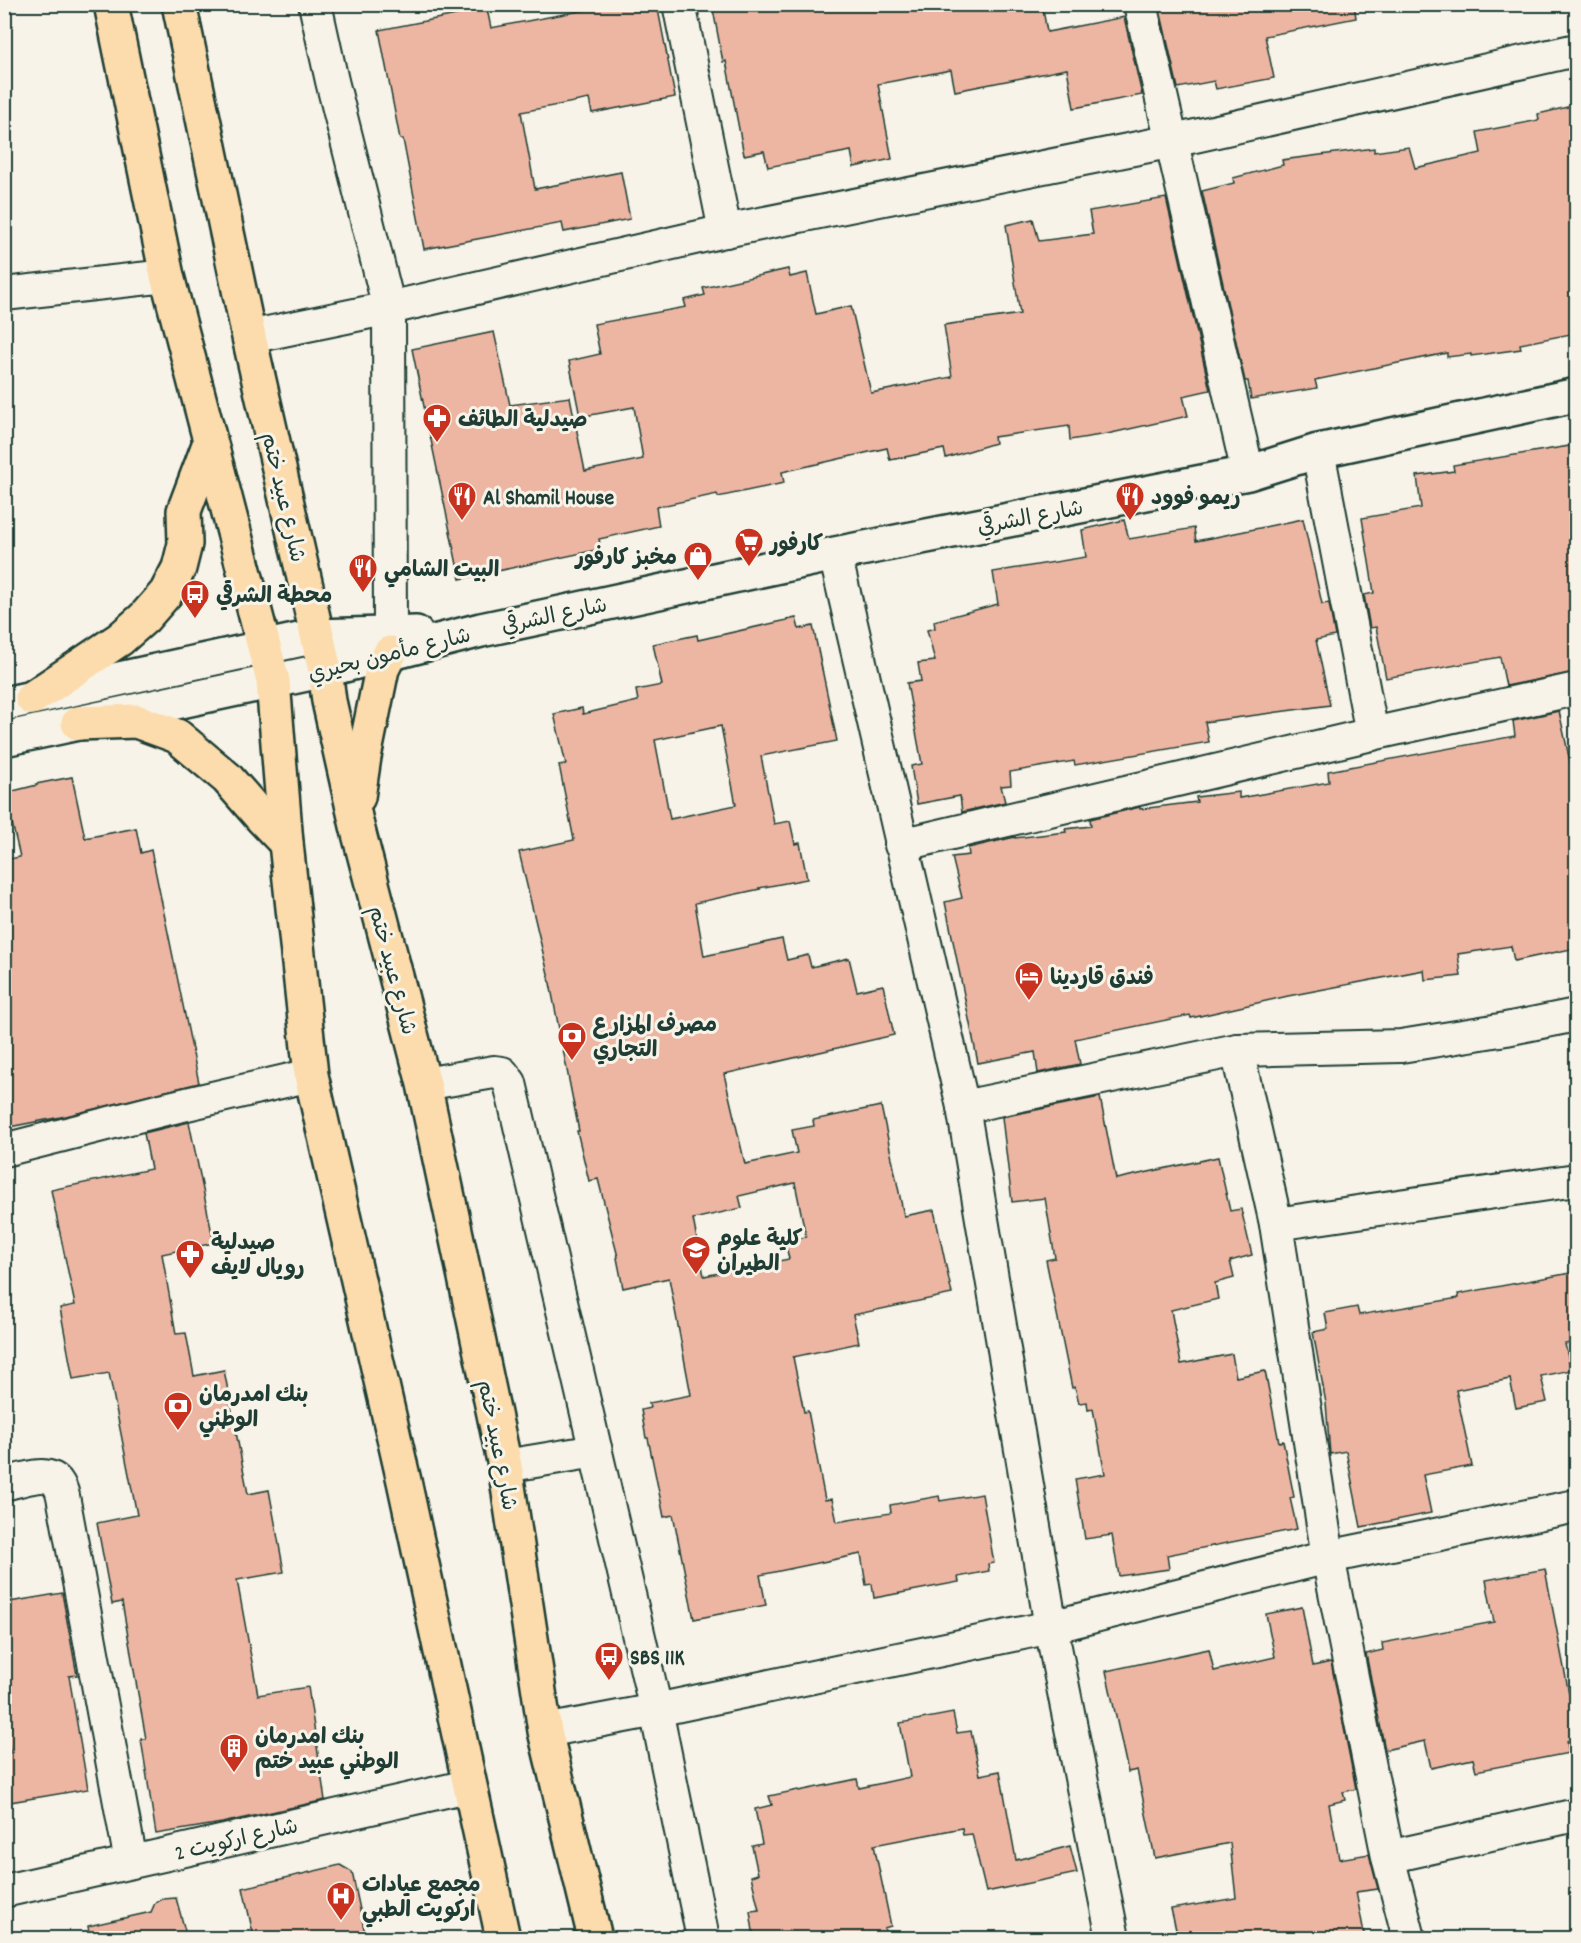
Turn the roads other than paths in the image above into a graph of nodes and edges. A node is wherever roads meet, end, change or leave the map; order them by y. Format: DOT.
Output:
graph roads {
  1 [pos="111,4"];
  2 [pos="179,4"];
  3 [pos="315,4"];
  4 [pos="679,4"];
  5 [pos="1140,4"];
  6 [pos="1576,50"];
  7 [pos="1173,141"];
  8 [pos="725,231"];
  9 [pos="167,276"];
  10 [pos="4,294"];
  11 [pos="389,308"];
  12 [pos="249,337"];
  13 [pos="1576,395"];
  14 [pos="210,442"];
  15 [pos="1318,451"];
  16 [pos="1248,473"];
  17 [pos="835,554"];
  18 [pos="481,630"];
  19 [pos="317,636"];
  20 [pos="390,643"];
  21 [pos="265,648"];
  22 [pos="325,670"];
  23 [pos="273,681"];
  24 [pos="1576,689"];
  25 [pos="18,701"];
  26 [pos="78,723"];
  27 [pos="1372,734"];
  28 [pos="4,739"];
  29 [pos="357,826"];
  30 [pos="286,843"];
  31 [pos="901,845"];
  32 [pos="1576,1015"];
  33 [pos="1237,1050"];
  34 [pos="311,1075"];
  35 [pos="424,1084"];
  36 [pos="963,1107"];
  37 [pos="4,1150"];
  38 [pos="1576,1180"];
  39 [pos="1276,1224"];
  40 [pos="596,1451"];
  41 [pos="505,1466"];
  42 [pos="4,1484"];
  43 [pos="1576,1506"];
  44 [pos="1328,1557"];
  45 [pos="1051,1627"];
  46 [pos="656,1710"];
  47 [pos="545,1731"];
  48 [pos="468,1786"];
  49 [pos="1576,1815"];
  50 [pos="1388,1857"];
  51 [pos="130,1862"];
  52 [pos="4,1891"];
  53 [pos="502,1938"];
  54 [pos="595,1938"];
  55 [pos="703,1938"];
  56 [pos="1113,1938"];
  57 [pos="1409,1938"];
  1 -- 9 [label="main road"];
  2 -- 12 [label="main road, شارع عبيد ختم"];
  3 -- 11 [label="street"];
  4 -- 8 [label="street"];
  5 -- 7 [label="street"];
  6 -- 7 [label="street"];
  7 -- 8 [label="street"];
  7 -- 16 [label="street"];
  8 -- 11 [label="street"];
  9 -- 10 [label="street"];
  9 -- 14 [label="main road"];
  11 -- 12 [label="street"];
  11 -- 20 [label="street"];
  12 -- 19 [label="main road, شارع عبيد ختم"];
  13 -- 15 [label="street, شارع الشرقي"];
  14 -- 21 [label="main road"];
  14 -- 25 [label="main road"];
  15 -- 16 [label="street, شارع الشرقي"];
  15 -- 27 [label="street"];
  16 -- 17 [label="street, شارع الشرقي"];
  17 -- 18 [label="street, شارع الشرقي"];
  17 -- 31 [label="street"];
  18 -- 20 [label="street, شارع مأمون بحيري"];
  19 -- 20 [label="street, شارع مأمون بحيري"];
  19 -- 21 [label="street, شارع مأمون بحيري"];
  19 -- 22 [label="main road, شارع عبيد ختم"];
  20 -- 22 [label="street, شارع مأمون بحيري"];
  20 -- 29 [label="main road"];
  21 -- 23 [label="main road"];
  21 -- 25 [label="street, شارع مأمون بحيري"];
  22 -- 23 [label="street, شارع مأمون بحيري"];
  22 -- 29 [label="main road, شارع عبيد ختم"];
  23 -- 26 [label="street, شارع مأمون بحيري"];
  23 -- 30 [label="main road"];
  24 -- 27 [label="street"];
  26 -- 28 [label="street, شارع مأمون بحيري"];
  26 -- 30 [label="main road"];
  27 -- 31 [label="street"];
  29 -- 35 [label="main road, شارع عبيد ختم"];
  30 -- 34 [label="main road"];
  31 -- 36 [label="street"];
  32 -- 33 [label="street"];
  33 -- 36 [label="street"];
  33 -- 39 [label="street"];
  34 -- 37 [label="street"];
  34 -- 48 [label="main road"];
  35 -- 40 [label="street"];
  35 -- 41 [label="main road, شارع عبيد ختم"];
  36 -- 45 [label="street"];
  38 -- 39 [label="street"];
  39 -- 44 [label="street"];
  40 -- 41 [label="street"];
  40 -- 46 [label="street"];
  41 -- 47 [label="main road, شارع عبيد ختم"];
  42 -- 51 [label="street"];
  43 -- 44 [label="street"];
  44 -- 45 [label="street"];
  44 -- 50 [label="street"];
  45 -- 46 [label="street"];
  45 -- 56 [label="street"];
  46 -- 47 [label="street"];
  46 -- 55 [label="street"];
  47 -- 54 [label="main road, شارع عبيد ختم"];
  48 -- 51 [label="street, شارع اركويت 2"];
  48 -- 53 [label="main road"];
  49 -- 50 [label="street"];
  50 -- 57 [label="street"];
  51 -- 52 [label="street, شارع اركويت 2"];
}
